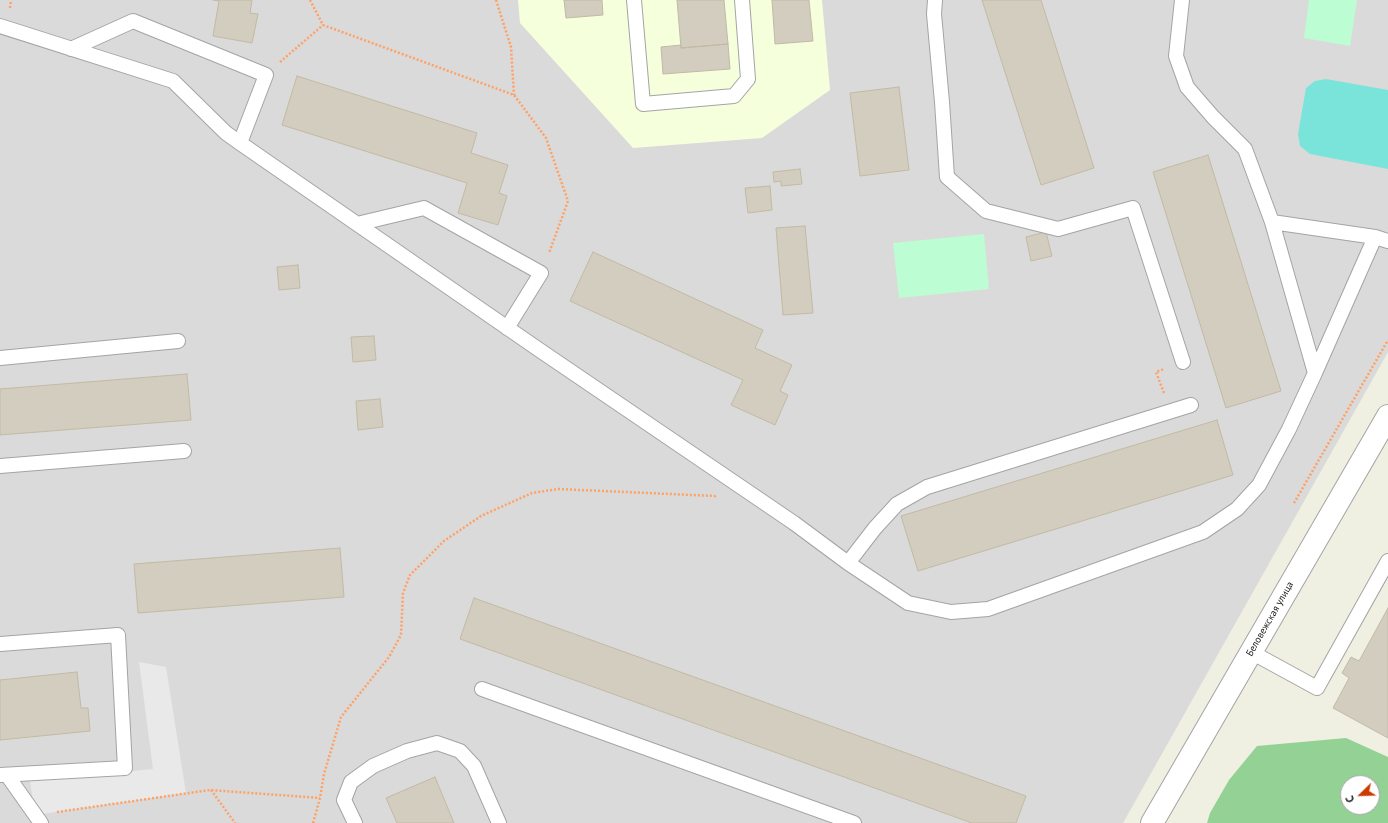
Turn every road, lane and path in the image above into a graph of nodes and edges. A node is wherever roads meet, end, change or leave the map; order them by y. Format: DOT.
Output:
graph roads {
  1 [pos="310,0"];
  2 [pos="496,0"];
  3 [pos="634,0"];
  4 [pos="742,0"];
  5 [pos="934,0"];
  6 [pos="1182,0"];
  7 [pos="323,25"];
  8 [pos="0,26"];
  9 [pos="71,49"];
  10 [pos="266,75"];
  11 [pos="514,95"];
  12 [pos="240,143"];
  13 [pos="1272,222"];
  14 [pos="357,224"];
  15 [pos="1382,239"];
  16 [pos="541,273"];
  17 [pos="507,328"];
  18 [pos="1388,340"];
  19 [pos="178,341"];
  20 [pos="0,358"];
  21 [pos="1183,362"];
  22 [pos="1315,372"];
  23 [pos="1191,405"];
  24 [pos="1388,416"];
  25 [pos="184,451"];
  26 [pos="0,466"];
  27 [pos="728,478"];
  28 [pos="1294,503"];
  29 [pos="1388,561"];
  30 [pos="848,563"];
  31 [pos="0,644"];
  32 [pos="1251,652"];
  33 [pos="482,689"];
  34 [pos="3,775"];
  35 [pos="210,790"];
  36 [pos="320,798"];
  37 [pos="344,800"];
  38 [pos="38,819"];
  39 [pos="236,823"];
  40 [pos="313,823"];
  41 [pos="354,823"];
  42 [pos="499,823"];
  43 [pos="854,823"];
  44 [pos="1152,823"];
  1 -- 7 [label="path"];
  2 -- 11 [label="path"];
  3 -- 4 [label="lane"];
  5 -- 21 [label="lane"];
  6 -- 13 [label="lane"];
  7 -- 10 [label="path"];
  7 -- 11 [label="path"];
  8 -- 9 [label="lane"];
  9 -- 10 [label="lane"];
  9 -- 12 [label="lane"];
  10 -- 12 [label="lane"];
  11 -- 16 [label="path"];
  12 -- 14 [label="lane"];
  13 -- 15 [label="lane"];
  13 -- 22 [label="lane"];
  14 -- 16 [label="lane"];
  14 -- 17 [label="lane"];
  15 -- 22 [label="lane"];
  16 -- 17 [label="lane"];
  17 -- 27 [label="lane"];
  18 -- 28 [label="path"];
  19 -- 20 [label="lane"];
  22 -- 30 [label="lane"];
  23 -- 30 [label="lane"];
  24 -- 32 [label="street, Беловежская улица"];
  25 -- 26 [label="lane"];
  27 -- 30 [label="lane"];
  27 -- 36 [label="path"];
  29 -- 32 [label="lane"];
  31 -- 34 [label="lane"];
  32 -- 44 [label="street, Беловежская улица"];
  33 -- 43 [label="lane"];
  34 -- 38 [label="lane"];
  35 -- 36 [label="path"];
  35 -- 38 [label="path"];
  35 -- 39 [label="path"];
  36 -- 37 [label="path"];
  36 -- 40 [label="path"];
  37 -- 41 [label="lane"];
  37 -- 42 [label="lane"];
}
